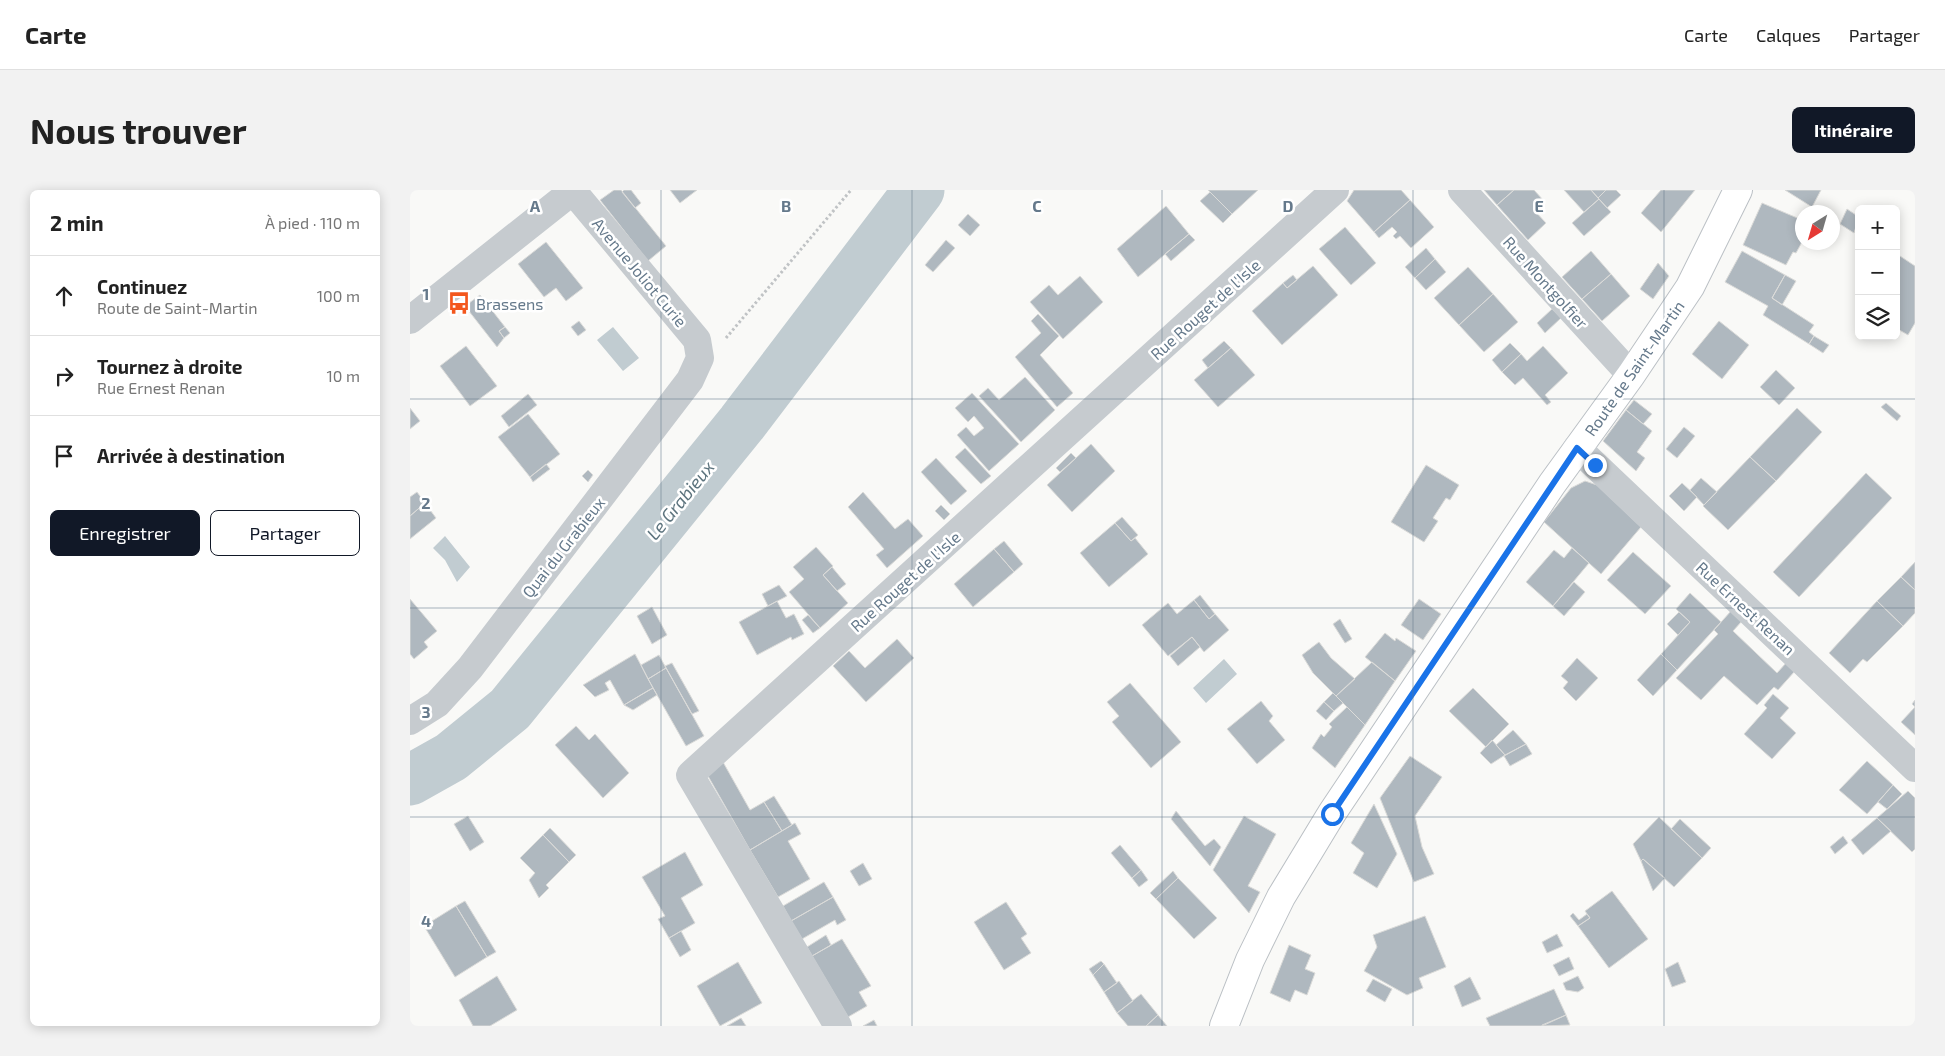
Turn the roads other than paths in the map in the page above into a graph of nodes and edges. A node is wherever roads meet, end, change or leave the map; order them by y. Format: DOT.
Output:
graph roads {
  1 [pos="573,190"];
  2 [pos="1335,190"];
  3 [pos="1462,190"];
  4 [pos="1738,190"];
  5 [pos="410,320"];
  6 [pos="700,358"];
  7 [pos="1631,375"];
  8 [pos="1577,448"];
  9 [pos="410,722"];
  10 [pos="1915,768"];
  11 [pos="838,1026"];
  12 [pos="1224,1026"];
  1 -- 5 [label="street"];
  1 -- 6 [label="street, Avenue Joliot Curie"];
  2 -- 11 [label="street, Rue Rouget de l'Isle"];
  3 -- 7 [label="street, Rue Montgolfier"];
  4 -- 7 [label="main road, Route de Saint-Martin"];
  6 -- 9 [label="street, Quai du Grabieux"];
  7 -- 8 [label="main road, Route de Saint-Martin"];
  8 -- 10 [label="street, Rue Ernest Renan"];
  8 -- 12 [label="main road, Route de Saint-Martin"];
}
